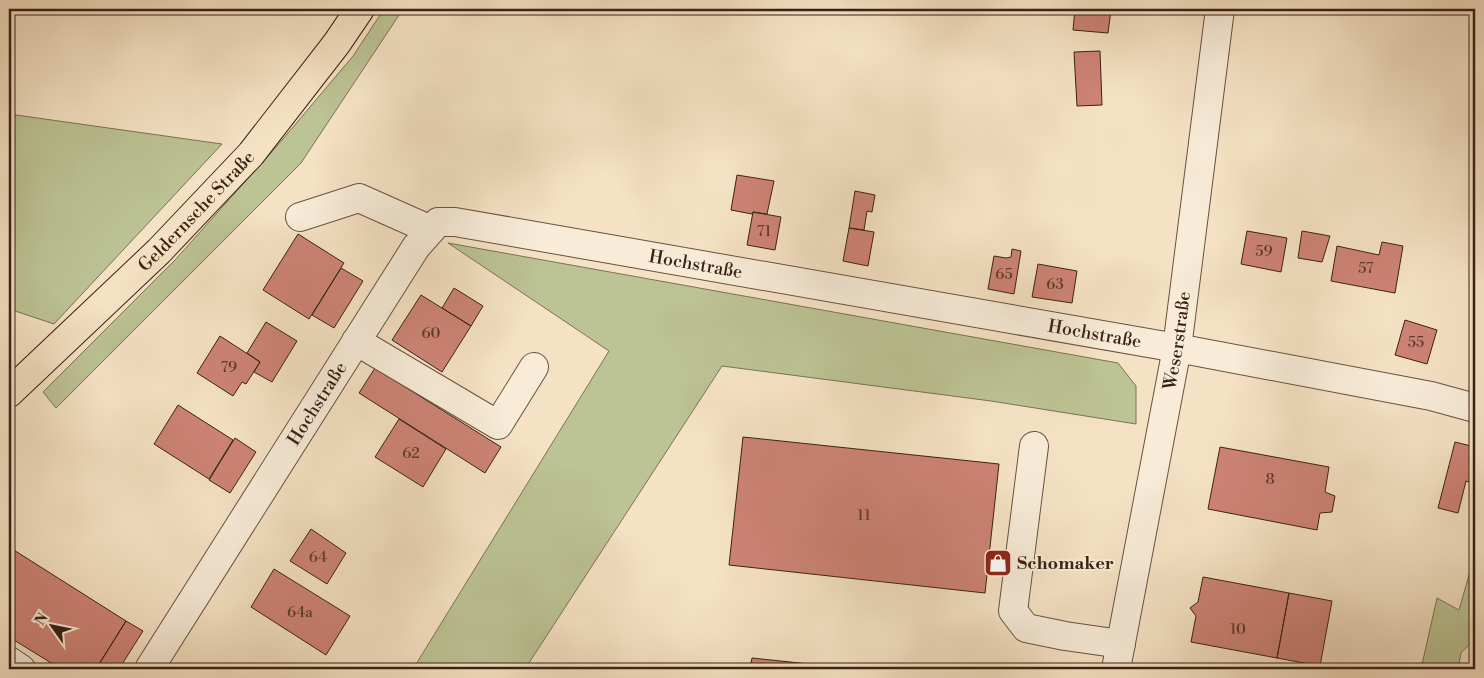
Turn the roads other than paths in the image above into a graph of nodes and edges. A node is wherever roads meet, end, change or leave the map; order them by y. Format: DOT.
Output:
graph roads {
  1 [pos="360,9"];
  2 [pos="1220,9"];
  3 [pos="300,217"];
  4 [pos="431,230"];
  5 [pos="356,341"];
  6 [pos="1177,348"];
  7 [pos="534,367"];
  8 [pos="9,393"];
  9 [pos="1475,408"];
  10 [pos="1034,446"];
  11 [pos="1119,657"];
  12 [pos="9,661"];
  13 [pos="21,669"];
  14 [pos="149,669"];
  1 -- 8 [label="main road, Geldernsche Straße"];
  2 -- 6 [label="street, Weserstraße"];
  3 -- 4 [label="street"];
  4 -- 5 [label="street, Hochstraße"];
  4 -- 6 [label="street, Hochstraße"];
  5 -- 7 [label="street"];
  5 -- 14 [label="street, Hochstraße"];
  6 -- 9 [label="street, Hochstraße"];
  6 -- 11 [label="street, Weserstraße"];
  10 -- 11 [label="street"];
  12 -- 13 [label="street"];
}
